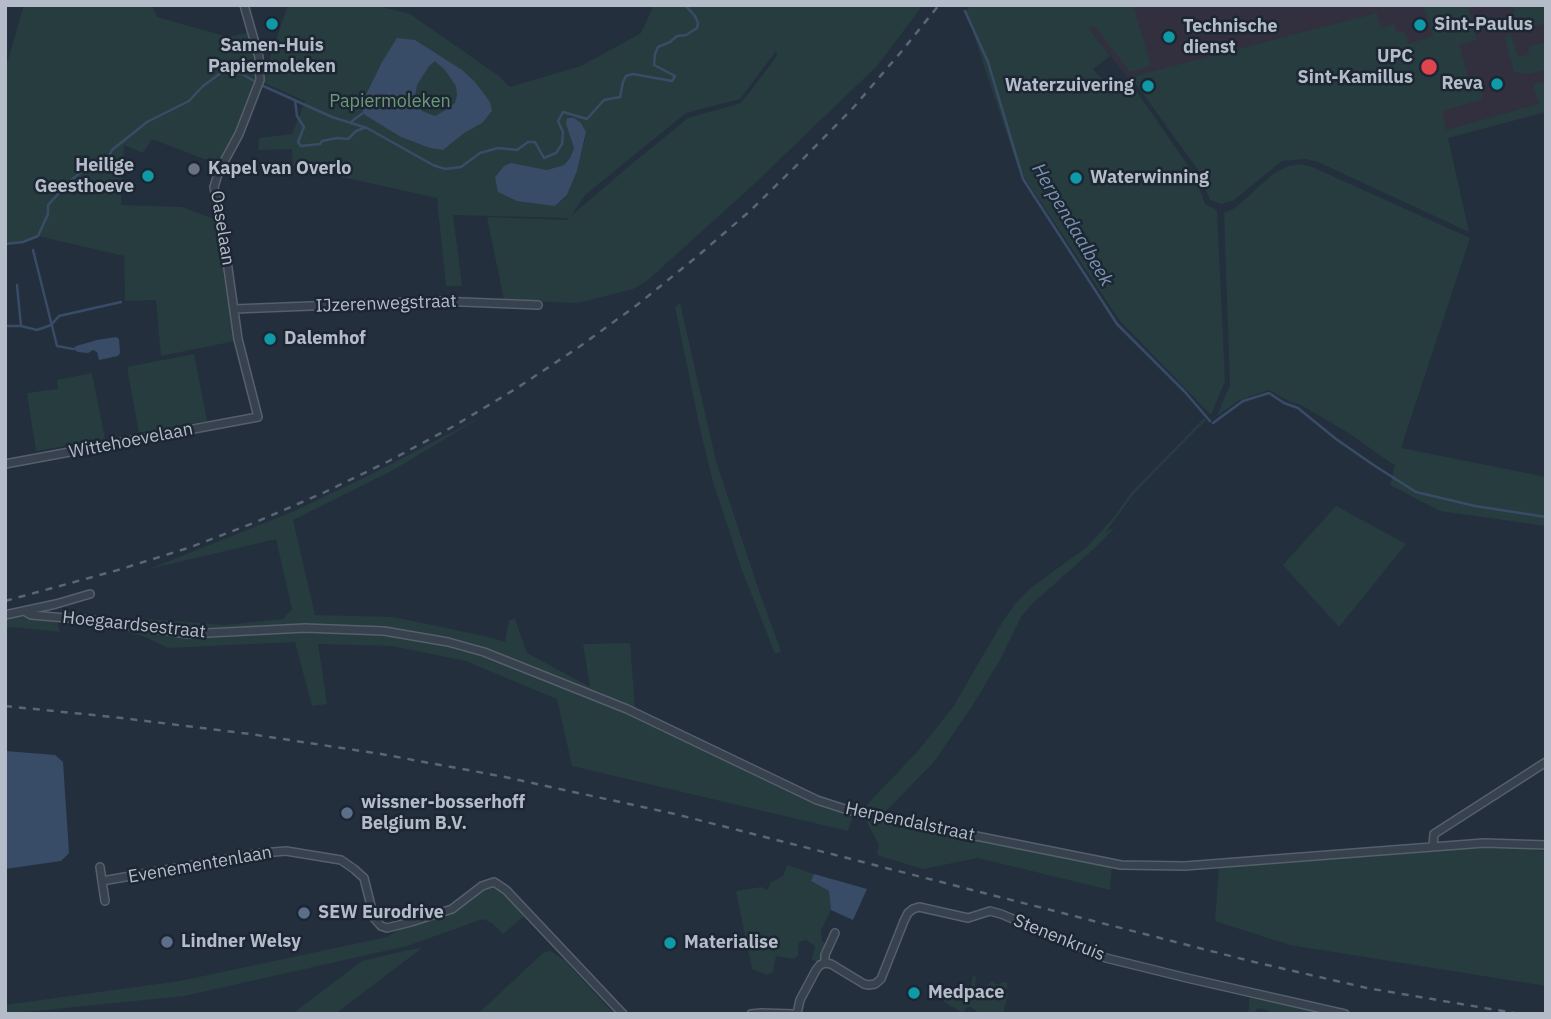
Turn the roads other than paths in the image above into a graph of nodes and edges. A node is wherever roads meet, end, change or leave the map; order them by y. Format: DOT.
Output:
graph roads {
  1 [pos="244,5"];
  2 [pos="538,305"];
  3 [pos="234,309"];
  4 [pos="258,417"];
  5 [pos="5,464"];
  6 [pos="90,594"];
  7 [pos="24,611"];
  8 [pos="5,615"];
  9 [pos="305,628"];
  10 [pos="1546,762"];
  11 [pos="1546,845"];
  12 [pos="1433,846"];
  13 [pos="100,867"];
  14 [pos="102,881"];
  15 [pos="105,901"];
  16 [pos="835,933"];
  17 [pos="825,963"];
  18 [pos="623,1014"];
  19 [pos="751,1014"];
  20 [pos="795,1014"];
  21 [pos="1345,1014"];
  1 -- 3 [label="street, Oaselaan"];
  2 -- 3 [label="street, IJzerenwegstraat"];
  3 -- 4 [label="street, Oaselaan"];
  4 -- 5 [label="street, Wittehoevelaan"];
  6 -- 7 [label="street"];
  7 -- 8 [label="street, Hoegaardsestraat"];
  7 -- 9 [label="street, Hoegaardsestraat"];
  9 -- 12 [label="street, Herpendalstraat"];
  10 -- 12 [label="street"];
  11 -- 12 [label="street, Herpendalstraat"];
  13 -- 14 [label="street, Evenementenlaan"];
  14 -- 15 [label="street"];
  14 -- 18 [label="street, Evenementenlaan"];
  16 -- 17 [label="street"];
  17 -- 20 [label="street"];
  17 -- 21 [label="street, Stenenkruis"];
  19 -- 20 [label="street"];
}
